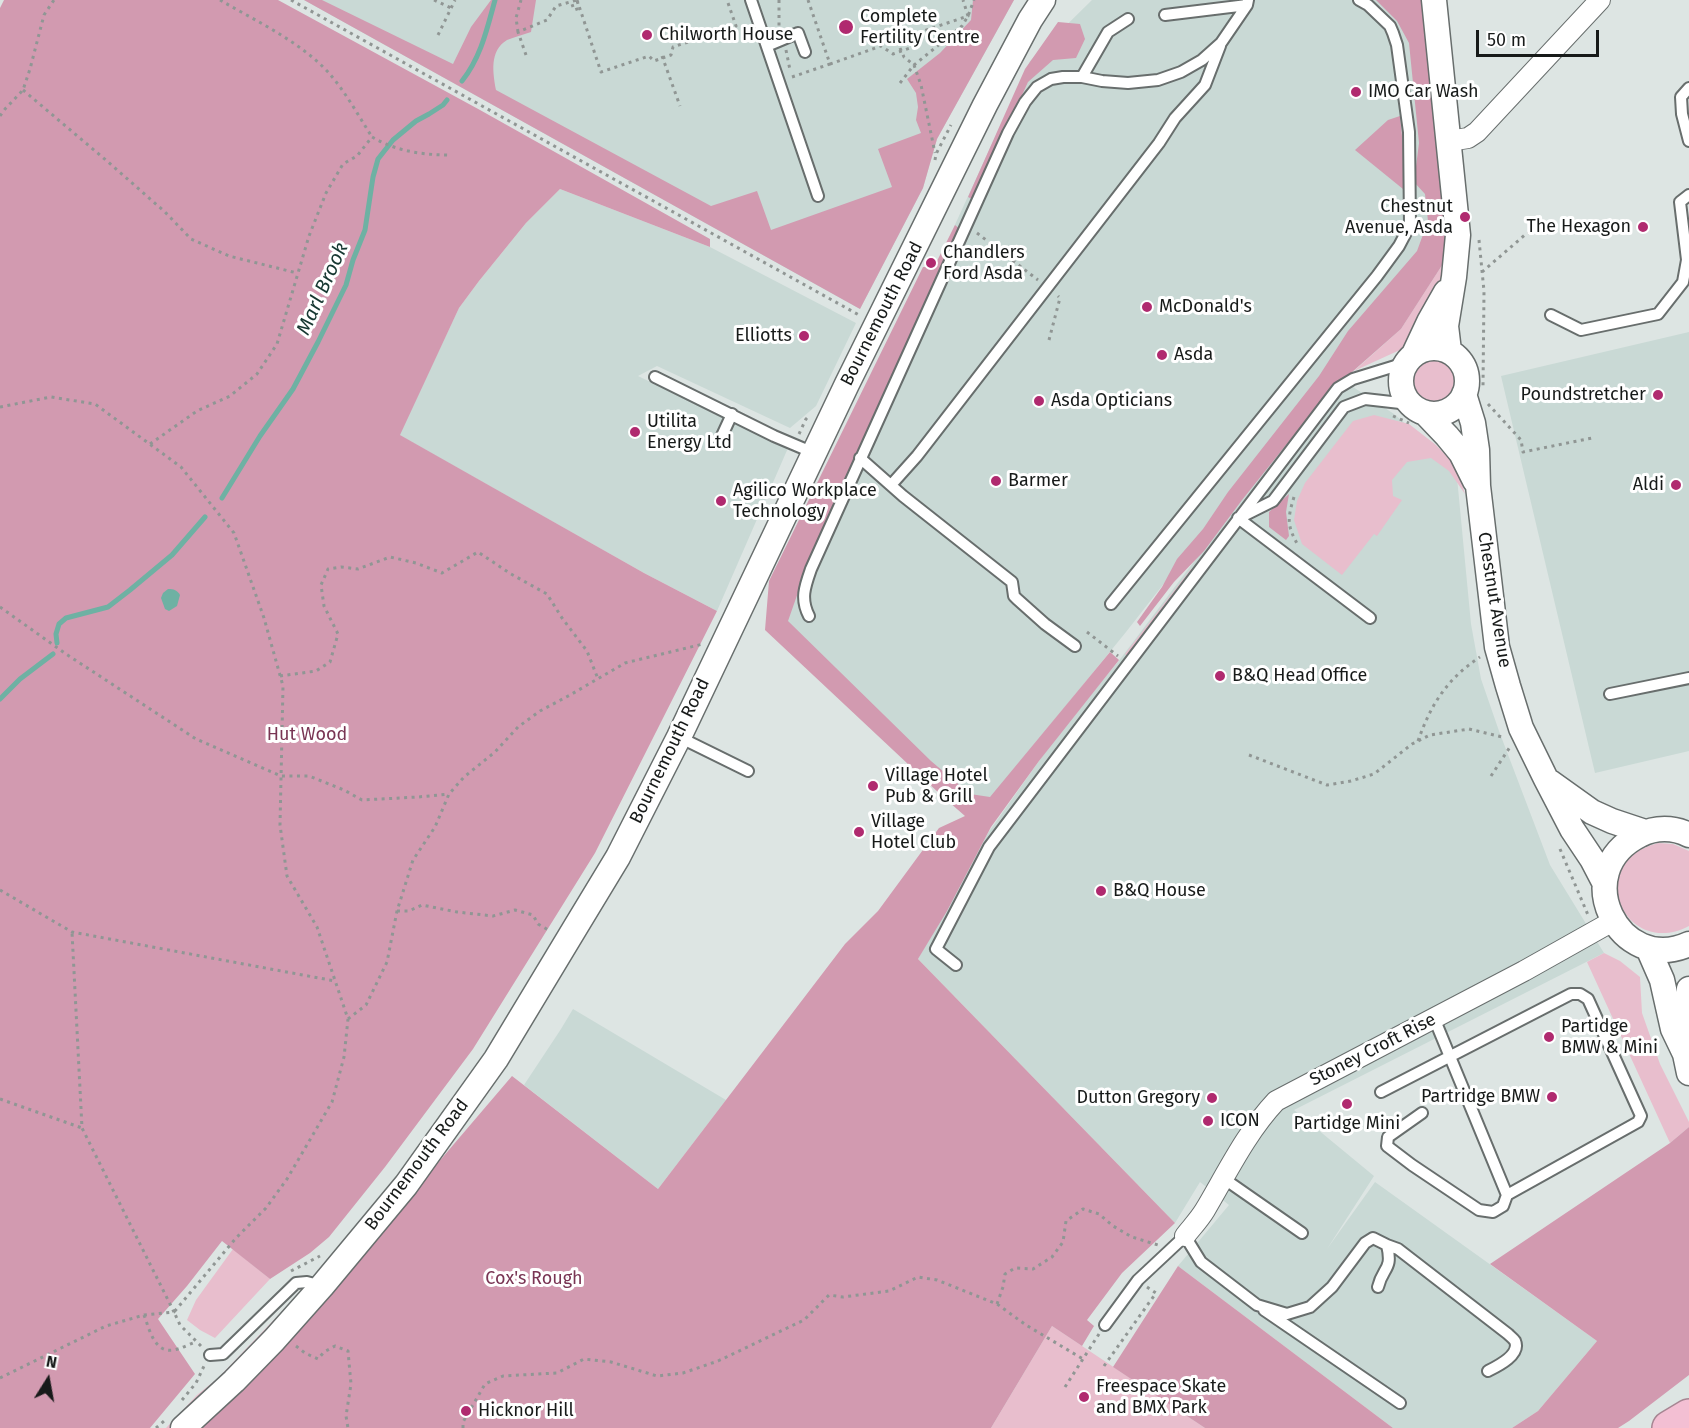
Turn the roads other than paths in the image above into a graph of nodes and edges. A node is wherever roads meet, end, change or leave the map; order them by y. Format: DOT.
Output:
graph roads {
  1 [pos="751,0"];
  2 [pos="1043,0"];
  3 [pos="1359,0"];
  4 [pos="1434,0"];
  5 [pos="1600,0"];
  6 [pos="1248,3"];
  7 [pos="1165,15"];
  8 [pos="1128,19"];
  9 [pos="1221,43"];
  10 [pos="767,46"];
  11 [pos="805,52"];
  12 [pos="1082,77"];
  13 [pos="1689,88"];
  14 [pos="1449,141"];
  15 [pos="1689,141"];
  16 [pos="1689,195"];
  17 [pos="818,196"];
  18 [pos="1454,277"];
  19 [pos="1551,315"];
  20 [pos="1449,351"];
  21 [pos="1410,358"];
  22 [pos="655,377"];
  23 [pos="1477,393"];
  24 [pos="732,414"];
  25 [pos="1409,414"];
  26 [pos="720,440"];
  27 [pos="804,449"];
  28 [pos="860,458"];
  29 [pos="891,485"];
  30 [pos="1478,486"];
  31 [pos="1238,518"];
  32 [pos="1111,604"];
  33 [pos="808,616"];
  34 [pos="1370,618"];
  35 [pos="1076,646"];
  36 [pos="1689,678"];
  37 [pos="1610,694"];
  38 [pos="679,737"];
  39 [pos="748,771"];
  40 [pos="1546,779"];
  41 [pos="1689,819"];
  42 [pos="1653,830"];
  43 [pos="1689,835"];
  44 [pos="1604,882"];
  45 [pos="1605,926"];
  46 [pos="1689,945"];
  47 [pos="1648,948"];
  48 [pos="956,965"];
  49 [pos="1689,989"];
  50 [pos="1434,1018"];
  51 [pos="1450,1055"];
  52 [pos="1687,1063"];
  53 [pos="1382,1092"];
  54 [pos="1422,1113"];
  55 [pos="1222,1178"];
  56 [pos="1254,1184"];
  57 [pos="1247,1194"];
  58 [pos="1508,1195"];
  59 [pos="1302,1233"];
  60 [pos="1185,1236"];
  61 [pos="1387,1245"];
  62 [pos="322,1286"];
  63 [pos="1378,1287"];
  64 [pos="1257,1305"];
  65 [pos="1105,1325"];
  66 [pos="210,1355"];
  67 [pos="1488,1371"];
  68 [pos="1400,1403"];
  69 [pos="1689,1416"];
  70 [pos="175,1423"];
  71 [pos="1669,1428"];
  1 -- 10 [label="lane"];
  2 -- 27 [label="street, Bournemouth Road"];
  3 -- 32 [label="lane"];
  4 -- 14 [label="street"];
  5 -- 14 [label="street"];
  6 -- 7 [label="lane"];
  6 -- 9 [label="lane"];
  8 -- 12 [label="lane"];
  9 -- 12 [label="lane"];
  9 -- 29 [label="lane"];
  10 -- 11 [label="lane"];
  10 -- 17 [label="lane"];
  12 -- 28 [label="lane"];
  13 -- 15 [label="lane"];
  14 -- 18 [label="street"];
  16 -- 19 [label="lane"];
  18 -- 20 [label="street"];
  18 -- 21 [label="street"];
  20 -- 21 [label="street"];
  20 -- 23 [label="street"];
  21 -- 25 [label="street"];
  21 -- 31 [label="lane"];
  22 -- 24 [label="lane"];
  23 -- 25 [label="street"];
  23 -- 30 [label="street, Chestnut Avenue"];
  24 -- 26 [label="lane"];
  24 -- 27 [label="lane"];
  25 -- 30 [label="street, Chestnut Avenue"];
  25 -- 31 [label="lane"];
  27 -- 38 [label="street, Bournemouth Road"];
  28 -- 29 [label="lane"];
  28 -- 33 [label="lane"];
  29 -- 35 [label="lane"];
  30 -- 40 [label="street, Chestnut Avenue"];
  31 -- 34 [label="lane"];
  31 -- 48 [label="lane"];
  36 -- 37 [label="lane"];
  38 -- 39 [label="lane"];
  38 -- 62 [label="street, Bournemouth Road"];
  40 -- 42 [label="street, Chestnut Avenue"];
  40 -- 44 [label="street, Chestnut Avenue"];
  41 -- 42 [label="street"];
  42 -- 43 [label="street, Chestnut Avenue"];
  42 -- 44 [label="street"];
  44 -- 45 [label="street, Chestnut Avenue"];
  45 -- 47 [label="street"];
  45 -- 50 [label="street, Stoney Croft Rise"];
  46 -- 47 [label="street"];
  47 -- 52 [label="street"];
  49 -- 52 [label="street"];
  50 -- 51 [label="lane"];
  50 -- 55 [label="street, Stoney Croft Rise"];
  51 -- 53 [label="lane"];
  51 -- 58 [label="lane"];
  51 -- 58 [label="lane"];
  54 -- 58 [label="lane"];
  55 -- 57 [label="lane"];
  55 -- 60 [label="street, Stoney Croft Rise"];
  56 -- 57 [label="lane"];
  57 -- 59 [label="lane"];
  60 -- 64 [label="lane"];
  60 -- 65 [label="lane"];
  61 -- 63 [label="lane"];
  61 -- 64 [label="lane"];
  61 -- 67 [label="lane"];
  62 -- 66 [label="lane"];
  62 -- 70 [label="street, Bournemouth Road"];
  64 -- 68 [label="lane"];
  69 -- 71 [label="highway"];
}
